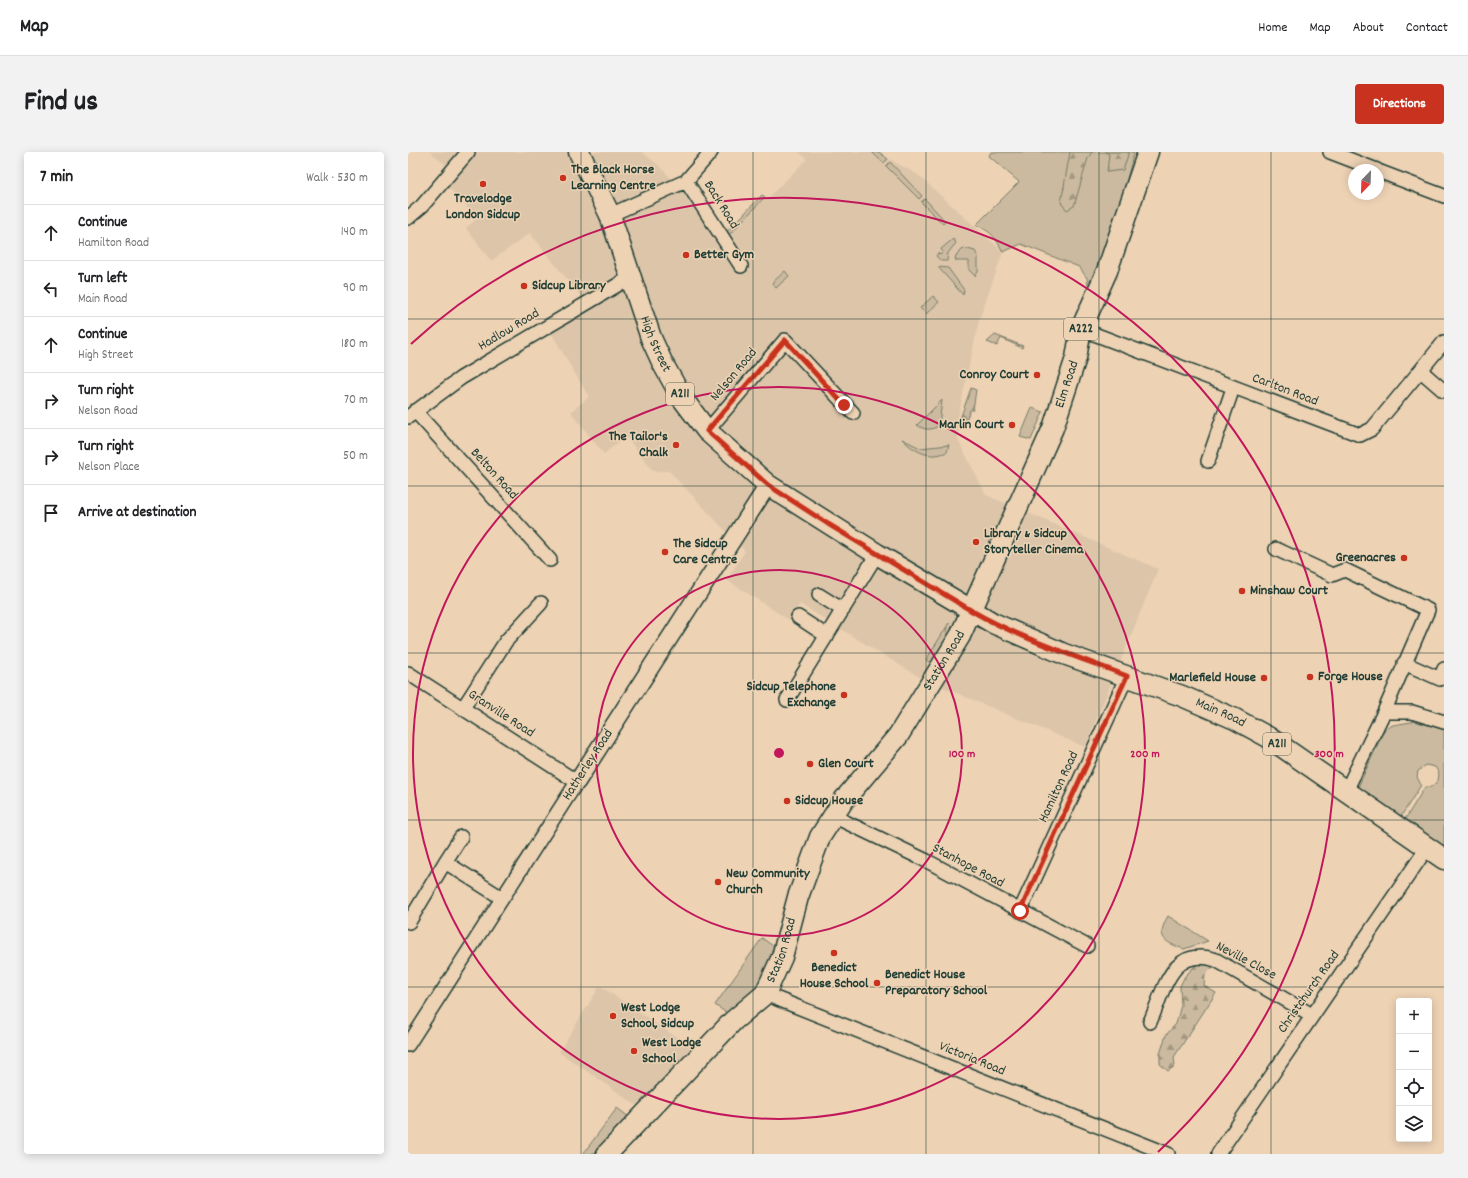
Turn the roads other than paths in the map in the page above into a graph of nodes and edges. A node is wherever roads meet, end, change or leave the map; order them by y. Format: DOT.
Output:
graph roads {
  1 [pos="579,152"];
  2 [pos="711,152"];
  3 [pos="1148,152"];
  4 [pos="1330,152"];
  5 [pos="467,154"];
  6 [pos="1361,164"];
  7 [pos="1384,173"];
  8 [pos="686,181"];
  9 [pos="1444,196"];
  10 [pos="610,215"];
  11 [pos="408,218"];
  12 [pos="741,266"];
  13 [pos="631,277"];
  14 [pos="1081,329"];
  15 [pos="1444,342"];
  16 [pos="1421,371"];
  17 [pos="1233,388"];
  18 [pos="1444,391"];
  19 [pos="852,413"];
  20 [pos="412,414"];
  21 [pos="707,431"];
  22 [pos="1208,461"];
  23 [pos="768,485"];
  24 [pos="1276,549"];
  25 [pos="878,554"];
  26 [pos="550,560"];
  27 [pos="819,595"];
  28 [pos="541,603"];
  29 [pos="843,610"];
  30 [pos="972,611"];
  31 [pos="798,617"];
  32 [pos="827,636"];
  33 [pos="1404,663"];
  34 [pos="1444,669"];
  35 [pos="408,673"];
  36 [pos="1127,676"];
  37 [pos="787,700"];
  38 [pos="464,708"];
  39 [pos="1384,712"];
  40 [pos="1444,722"];
  41 [pos="577,782"];
  42 [pos="1346,791"];
  43 [pos="833,816"];
  44 [pos="461,837"];
  45 [pos="1427,848"];
  46 [pos="1444,859"];
  47 [pos="445,862"];
  48 [pos="502,898"];
  49 [pos="1020,911"];
  50 [pos="409,922"];
  51 [pos="1087,946"];
  52 [pos="765,994"];
  53 [pos="1312,1016"];
  54 [pos="1150,1022"];
  55 [pos="408,1045"];
  56 [pos="607,1154"];
  57 [pos="1168,1154"];
  58 [pos="1218,1154"];
  1 -- 10 [label="main road, High Street / A211"];
  2 -- 8 [label="street"];
  3 -- 14 [label="main road, Elm Road / A222"];
  4 -- 6 [label="street"];
  5 -- 11 [label="street"];
  7 -- 9 [label="street"];
  8 -- 10 [label="street"];
  8 -- 12 [label="street, Back Road"];
  10 -- 13 [label="main road, High Street / A211"];
  13 -- 20 [label="street, Hadlow Road"];
  13 -- 21 [label="main road, High Street / A211"];
  14 -- 17 [label="street, Carlton Road"];
  14 -- 30 [label="main road, Elm Road / A222"];
  15 -- 16 [label="street, Carlton Road"];
  16 -- 17 [label="street, Carlton Road"];
  16 -- 18 [label="street"];
  17 -- 22 [label="street"];
  19 -- 21 [label="street, Nelson Road"];
  20 -- 26 [label="street, Belton Road"];
  21 -- 23 [label="main road, High Street / A211"];
  23 -- 25 [label="main road, High Street / A211"];
  23 -- 41 [label="street, Hatherley Road"];
  24 -- 33 [label="street"];
  25 -- 29 [label="street"];
  25 -- 30 [label="main road, High Street / A211"];
  27 -- 29 [label="street"];
  28 -- 38 [label="street"];
  29 -- 32 [label="street"];
  30 -- 36 [label="main road, Main Road / A211"];
  30 -- 43 [label="main road, Station Road / A222"];
  31 -- 32 [label="street"];
  32 -- 37 [label="street"];
  33 -- 34 [label="street"];
  33 -- 39 [label="street"];
  35 -- 38 [label="street, Granville Road"];
  36 -- 42 [label="main road, Main Road / A211"];
  36 -- 49 [label="street, Hamilton Road"];
  38 -- 41 [label="street, Granville Road"];
  39 -- 40 [label="street"];
  39 -- 42 [label="street"];
  41 -- 48 [label="street, Hatherley Road"];
  42 -- 45 [label="main road, Main Road / A211"];
  43 -- 49 [label="street, Stanhope Road"];
  43 -- 52 [label="main road, Station Road / A222"];
  44 -- 47 [label="street"];
  45 -- 46 [label="main road, Main Road / A211"];
  45 -- 53 [label="street, Christchurch Road"];
  47 -- 48 [label="street"];
  47 -- 50 [label="street"];
  48 -- 55 [label="street, Hatherley Road"];
  49 -- 51 [label="street, Stanhope Road"];
  52 -- 56 [label="main road, Station Road / A222"];
  52 -- 57 [label="street, Victoria Road"];
  53 -- 54 [label="street, Neville Close"];
  53 -- 58 [label="street, Christchurch Road"];
}
